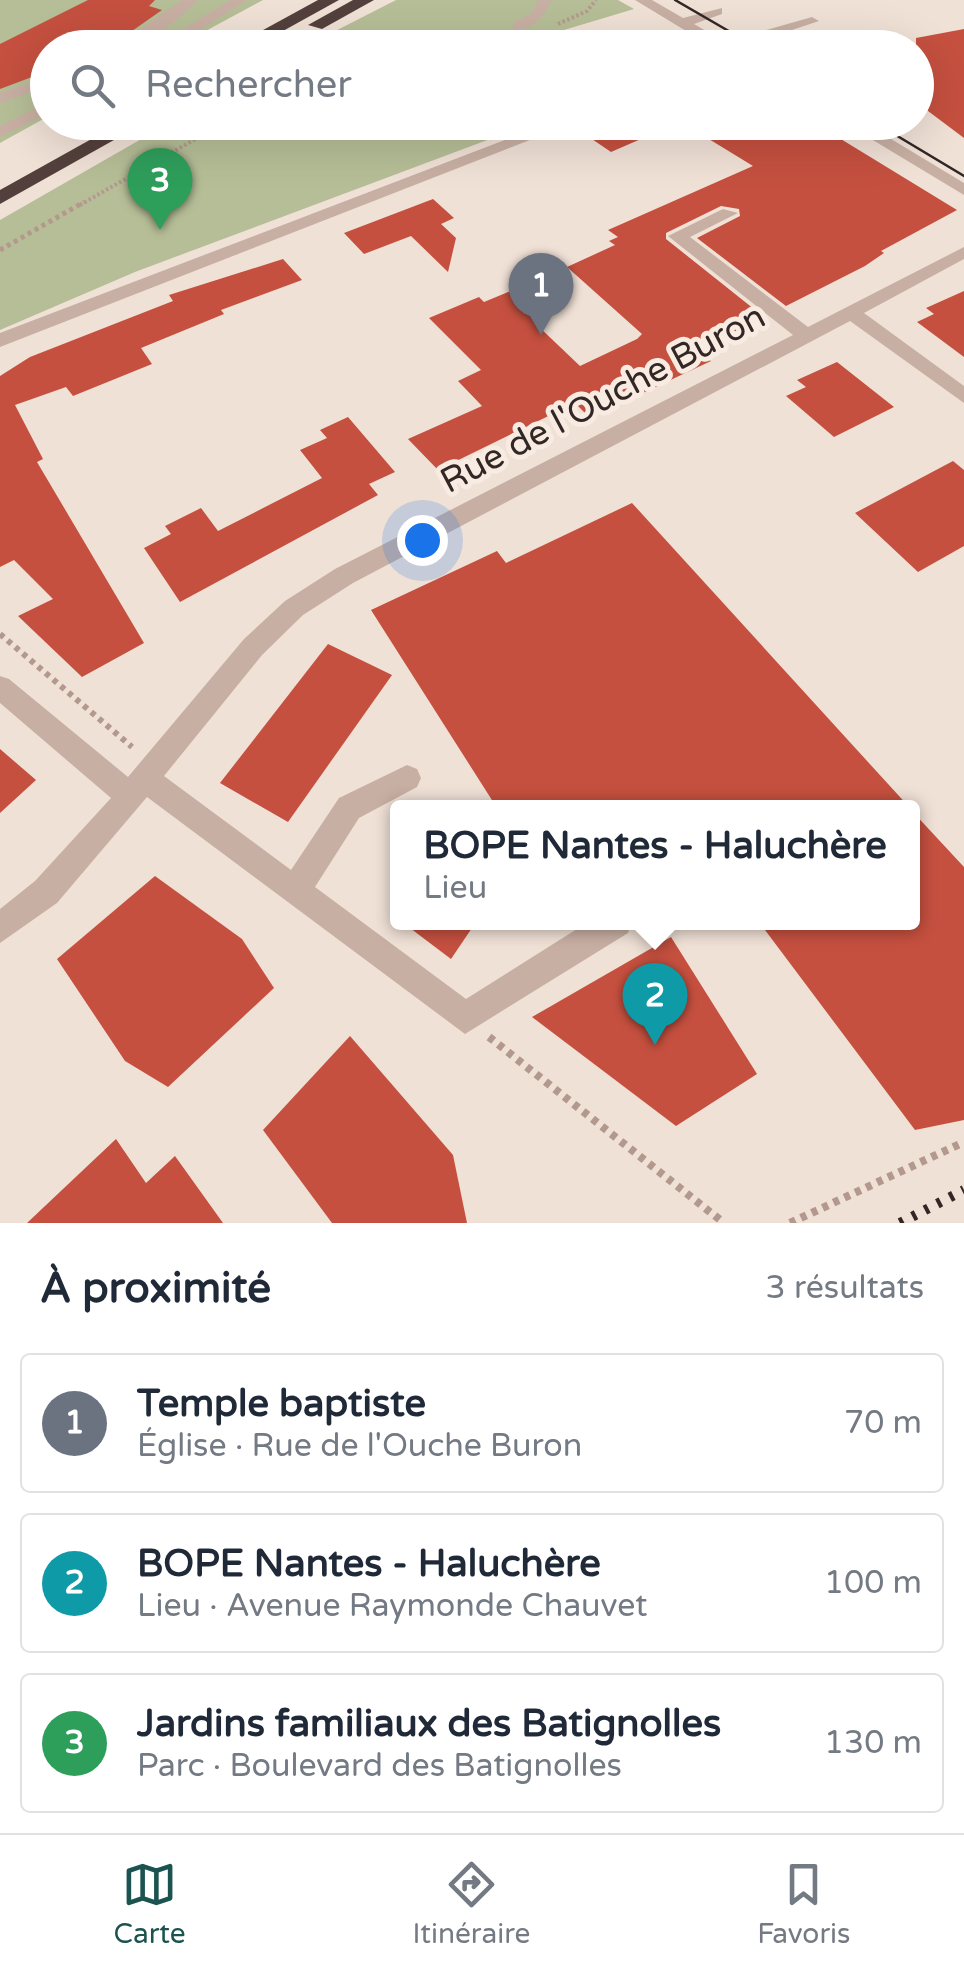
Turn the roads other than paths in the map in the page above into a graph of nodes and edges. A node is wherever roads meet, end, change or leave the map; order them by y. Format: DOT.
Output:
graph roads {
  1 [pos="190,0"];
  2 [pos="240,0"];
  3 [pos="330,0"];
  4 [pos="366,0"];
  5 [pos="545,0"];
  6 [pos="642,0"];
  7 [pos="717,11"];
  8 [pos="812,21"];
  9 [pos="684,23"];
  10 [pos="518,26"];
  11 [pos="152,30"];
  12 [pos="190,30"];
  13 [pos="272,30"];
  14 [pos="308,30"];
  15 [pos="696,30"];
  16 [pos="782,30"];
  17 [pos="30,87"];
  18 [pos="0,98"];
  19 [pos="30,117"];
  20 [pos="0,132"];
  21 [pos="65,140"];
  22 [pos="105,140"];
  23 [pos="521,140"];
  24 [pos="881,140"];
  25 [pos="0,175"];
  26 [pos="964,190"];
  27 [pos="0,198"];
  28 [pos="730,213"];
  29 [pos="964,252"];
  30 [pos="851,313"];
  31 [pos="805,335"];
  32 [pos="0,340"];
  33 [pos="964,396"];
  34 [pos="0,687"];
  35 [pos="407,778"];
  36 [pos="146,782"];
  37 [pos="296,891"];
  38 [pos="0,928"];
  39 [pos="604,930"];
  1 -- 11 [label="street"];
  2 -- 12 [label="street"];
  3 -- 13 [label="highway"];
  4 -- 14 [label="highway"];
  5 -- 10 [label="street"];
  6 -- 9 [label="street"];
  7 -- 9 [label="street"];
  8 -- 16 [label="street"];
  9 -- 15 [label="street"];
  17 -- 18 [label="street"];
  19 -- 20 [label="street"];
  21 -- 25 [label="highway"];
  22 -- 27 [label="highway"];
  23 -- 32 [label="street"];
  24 -- 26 [label="street"];
  28 -- 31 [label="street"];
  29 -- 30 [label="street, Rue de l'Ouche Buron"];
  30 -- 31 [label="street, Rue de l'Ouche Buron"];
  30 -- 33 [label="street"];
  31 -- 36 [label="street, Rue de l'Ouche Buron"];
  34 -- 36 [label="street"];
  35 -- 37 [label="street"];
  36 -- 37 [label="street"];
  36 -- 38 [label="street, Rue de l'Ouche Buron"];
  37 -- 39 [label="street"];
}
